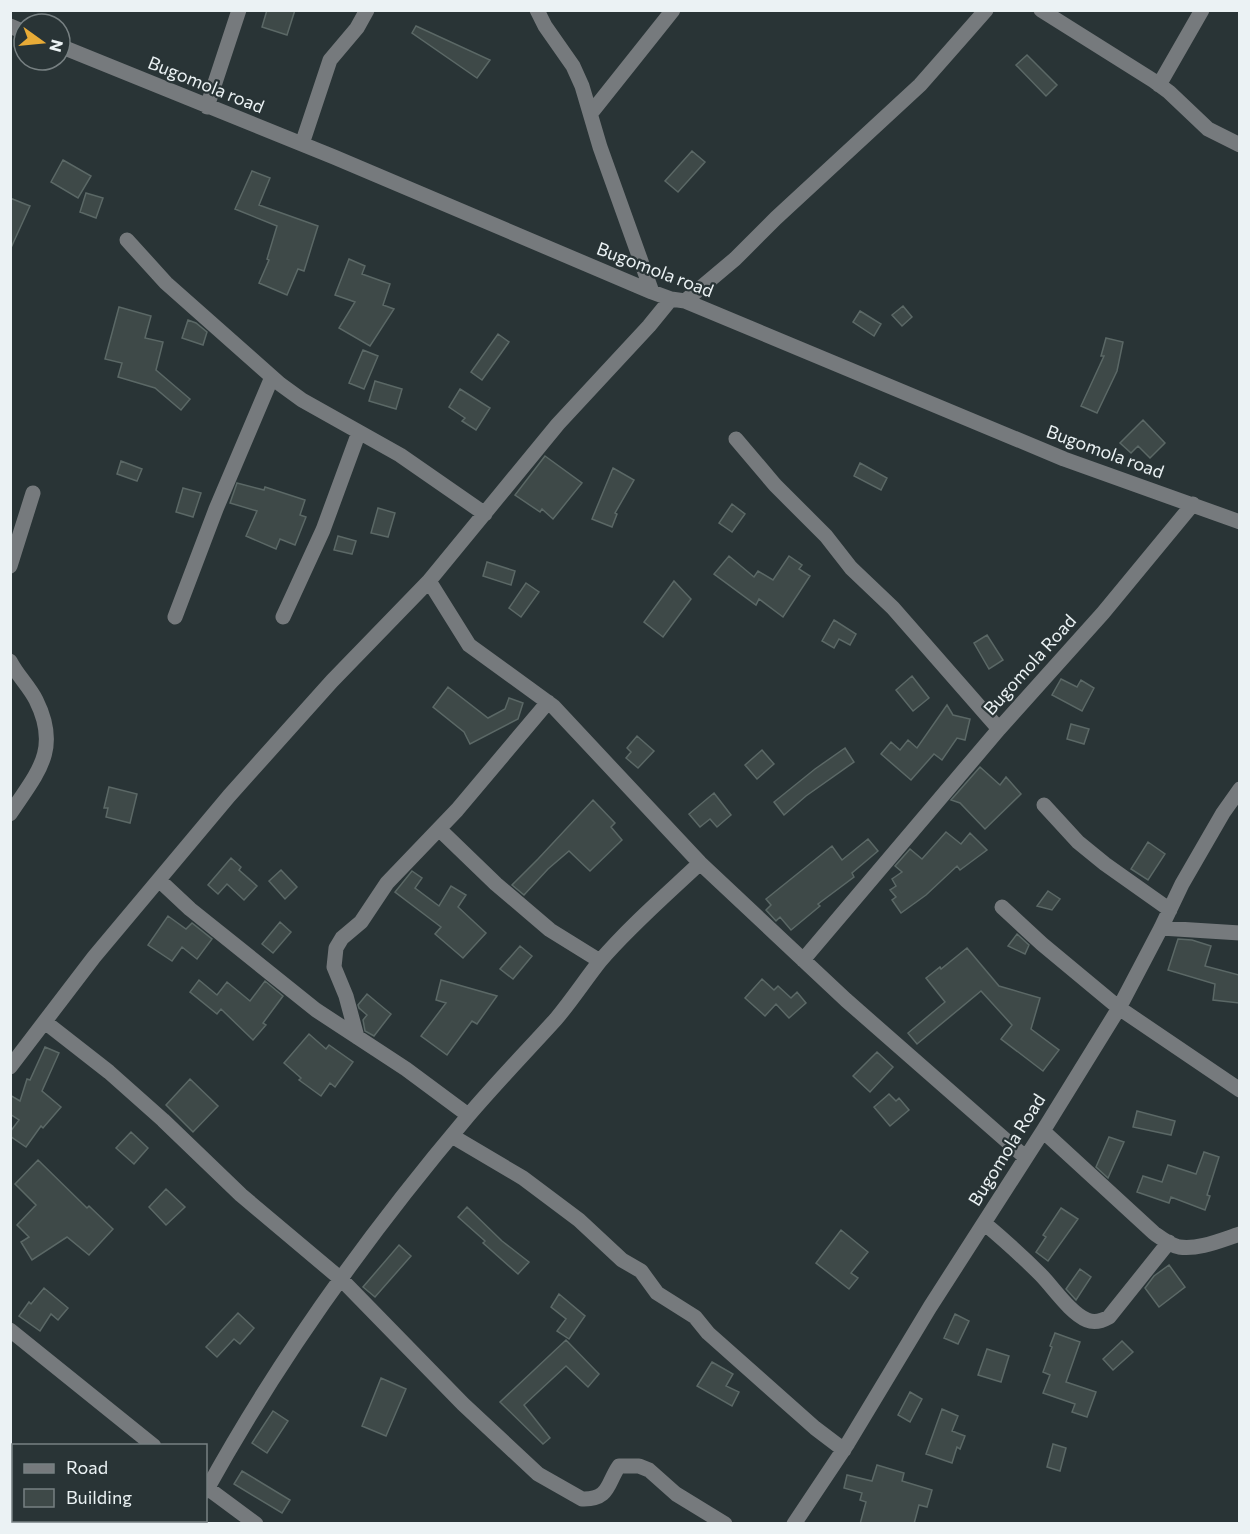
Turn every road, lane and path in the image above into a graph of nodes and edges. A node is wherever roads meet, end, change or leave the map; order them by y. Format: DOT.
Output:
graph roads {
  1 [pos="239,10"];
  2 [pos="367,10"];
  3 [pos="537,10"];
  4 [pos="673,10"];
  5 [pos="986,10"];
  6 [pos="1041,10"];
  7 [pos="1202,10"];
  8 [pos="72,51"];
  9 [pos="1160,85"];
  10 [pos="207,106"];
  11 [pos="591,113"];
  12 [pos="302,144"];
  13 [pos="1239,145"];
  14 [pos="128,240"];
  15 [pos="652,292"];
  16 [pos="678,300"];
  17 [pos="272,377"];
  18 [pos="359,432"];
  19 [pos="736,439"];
  20 [pos="33,493"];
  21 [pos="1193,504"];
  22 [pos="485,514"];
  23 [pos="1239,522"];
  24 [pos="10,566"];
  25 [pos="429,581"];
  26 [pos="175,617"];
  27 [pos="283,617"];
  28 [pos="10,661"];
  29 [pos="548,702"];
  30 [pos="999,729"];
  31 [pos="1239,789"];
  32 [pos="1044,805"];
  33 [pos="10,814"];
  34 [pos="439,830"];
  35 [pos="700,863"];
  36 [pos="159,880"];
  37 [pos="1002,907"];
  38 [pos="1170,910"];
  39 [pos="1161,928"];
  40 [pos="1239,933"];
  41 [pos="803,960"];
  42 [pos="600,962"];
  43 [pos="1119,1008"];
  44 [pos="45,1022"];
  45 [pos="357,1037"];
  46 [pos="10,1067"];
  47 [pos="1239,1090"];
  48 [pos="468,1116"];
  49 [pos="1043,1131"];
  50 [pos="452,1136"];
  51 [pos="1025,1158"];
  52 [pos="984,1223"];
  53 [pos="1239,1234"];
  54 [pos="1169,1242"];
  55 [pos="342,1280"];
  56 [pos="10,1330"];
  57 [pos="152,1444"];
  58 [pos="844,1450"];
  59 [pos="207,1486"];
  60 [pos="207,1489"];
  61 [pos="256,1524"];
  62 [pos="725,1524"];
  63 [pos="794,1524"];
  1 -- 10 [label="street"];
  2 -- 12 [label="street"];
  3 -- 11 [label="street"];
  4 -- 11 [label="street"];
  5 -- 16 [label="street"];
  6 -- 9 [label="street"];
  7 -- 9 [label="street"];
  8 -- 10 [label="street, Bugomola road"];
  9 -- 13 [label="street"];
  10 -- 12 [label="street, Bugomola road"];
  11 -- 15 [label="street"];
  12 -- 15 [label="street, Bugomola road"];
  14 -- 17 [label="street"];
  15 -- 16 [label="street, Bugomola road"];
  16 -- 21 [label="street, Bugomola road"];
  16 -- 22 [label="street"];
  17 -- 18 [label="street"];
  17 -- 26 [label="street"];
  18 -- 22 [label="street"];
  18 -- 27 [label="street"];
  19 -- 30 [label="street"];
  20 -- 24 [label="street"];
  21 -- 23 [label="street, Bugomola road"];
  21 -- 30 [label="street, Bugomola Road"];
  22 -- 25 [label="street"];
  25 -- 29 [label="street"];
  25 -- 36 [label="street"];
  28 -- 33 [label="street"];
  29 -- 34 [label="street"];
  29 -- 35 [label="street"];
  30 -- 41 [label="street, Bugomola Road"];
  31 -- 38 [label="street, Bugomola Road"];
  32 -- 38 [label="street"];
  34 -- 42 [label="street"];
  34 -- 45 [label="street"];
  35 -- 41 [label="street"];
  35 -- 42 [label="street"];
  36 -- 44 [label="street"];
  36 -- 45 [label="street"];
  37 -- 43 [label="street"];
  38 -- 39 [label="street, Bugomola Road"];
  39 -- 40 [label="street"];
  39 -- 43 [label="street, Bugomola Road"];
  41 -- 51 [label="street"];
  42 -- 48 [label="street"];
  43 -- 47 [label="street"];
  43 -- 49 [label="street, Bugomola Road"];
  44 -- 46 [label="street"];
  44 -- 55 [label="street"];
  45 -- 48 [label="street"];
  48 -- 50 [label="street"];
  49 -- 51 [label="street, Bugomola Road"];
  49 -- 54 [label="street"];
  50 -- 55 [label="street"];
  50 -- 58 [label="street"];
  51 -- 52 [label="street, Bugomola Road"];
  52 -- 54 [label="street"];
  52 -- 58 [label="street, Bugomola Road"];
  53 -- 54 [label="street"];
  55 -- 59 [label="street"];
  55 -- 62 [label="street"];
  56 -- 57 [label="street"];
  58 -- 63 [label="street, Bugomola Road"];
  60 -- 61 [label="street"];
}
